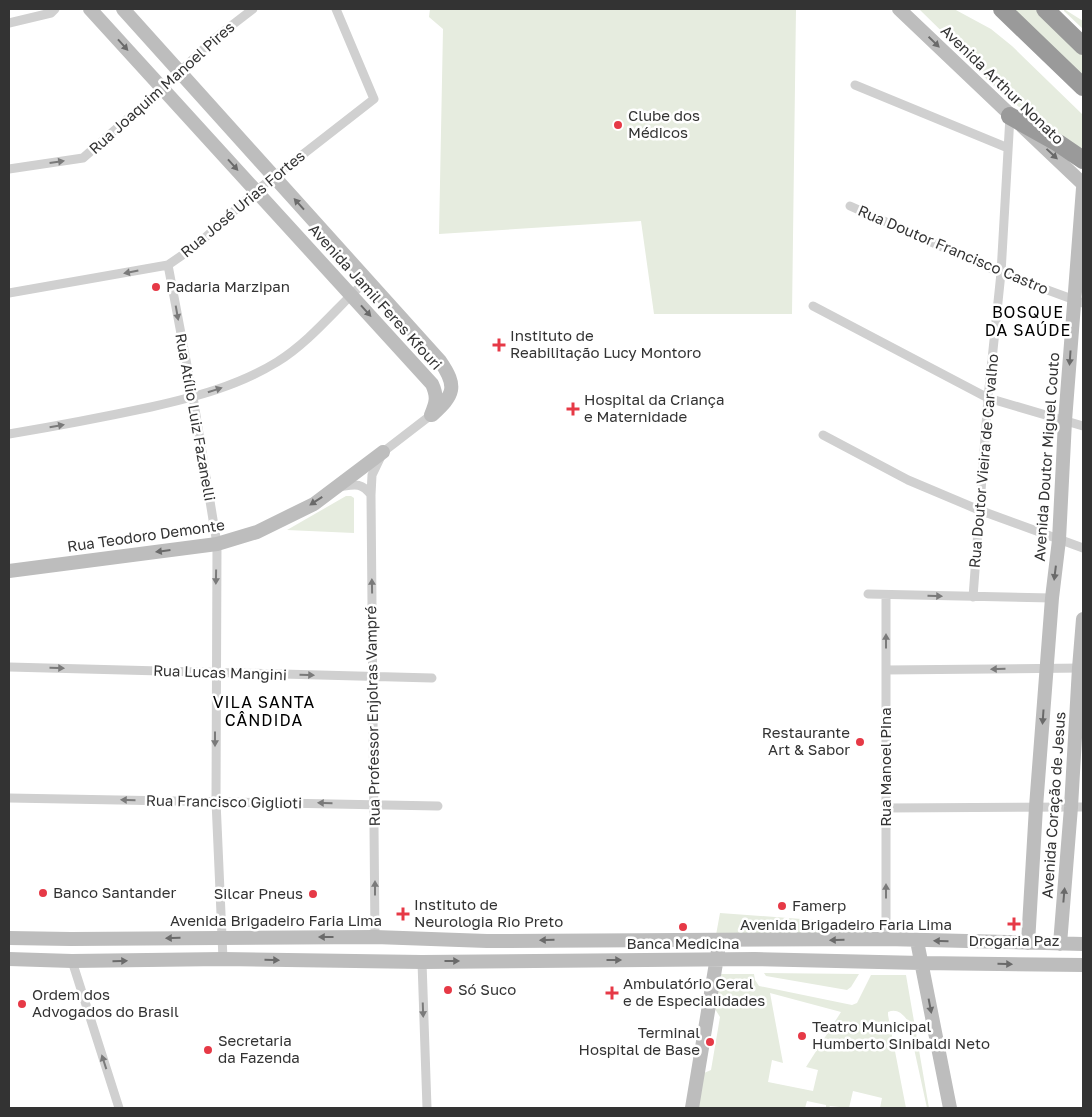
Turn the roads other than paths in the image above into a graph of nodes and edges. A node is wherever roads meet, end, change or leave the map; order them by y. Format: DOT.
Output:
graph roads {
  1 [pos="55,9"];
  2 [pos="90,9"];
  3 [pos="123,9"];
  4 [pos="253,9"];
  5 [pos="336,9"];
  6 [pos="899,9"];
  7 [pos="1002,9"];
  8 [pos="1045,9"];
  9 [pos="9,23"];
  10 [pos="1083,46"];
  11 [pos="180,72"];
  12 [pos="855,85"];
  13 [pos="1083,87"];
  14 [pos="163,88"];
  15 [pos="1010,116"];
  16 [pos="1008,148"];
  17 [pos="1083,160"];
  18 [pos="9,169"];
  19 [pos="274,177"];
  20 [pos="1083,186"];
  21 [pos="256,191"];
  22 [pos="850,206"];
  23 [pos="168,265"];
  24 [pos="1001,272"];
  25 [pos="367,280"];
  26 [pos="9,293"];
  27 [pos="351,294"];
  28 [pos="1079,302"];
  29 [pos="813,306"];
  30 [pos="192,397"];
  31 [pos="988,398"];
  32 [pos="431,415"];
  33 [pos="1065,421"];
  34 [pos="1083,426"];
  35 [pos="9,434"];
  36 [pos="823,435"];
  37 [pos="383,452"];
  38 [pos="336,488"];
  39 [pos="371,495"];
  40 [pos="979,510"];
  41 [pos="1059,540"];
  42 [pos="217,544"];
  43 [pos="1083,548"];
  44 [pos="9,571"];
  45 [pos="868,594"];
  46 [pos="886,595"];
  47 [pos="973,597"];
  48 [pos="1052,598"];
  49 [pos="1083,619"];
  50 [pos="9,667"];
  51 [pos="1047,668"];
  52 [pos="1081,668"];
  53 [pos="886,670"];
  54 [pos="215,672"];
  55 [pos="373,677"];
  56 [pos="432,678"];
  57 [pos="9,798"];
  58 [pos="216,802"];
  59 [pos="374,804"];
  60 [pos="438,806"];
  61 [pos="1036,807"];
  62 [pos="1077,807"];
  63 [pos="886,808"];
  64 [pos="222,937"];
  65 [pos="375,937"];
  66 [pos="9,938"];
  67 [pos="71,939"];
  68 [pos="886,939"];
  69 [pos="718,941"];
  70 [pos="917,941"];
  71 [pos="1028,942"];
  72 [pos="1060,944"];
  73 [pos="1083,944"];
  74 [pos="9,959"];
  75 [pos="223,959"];
  76 [pos="718,959"];
  77 [pos="72,961"];
  78 [pos="375,961"];
  79 [pos="422,962"];
  80 [pos="921,963"];
  81 [pos="1083,965"];
  82 [pos="119,1108"];
  83 [pos="427,1108"];
  84 [pos="692,1108"];
  85 [pos="950,1108"];
  1 -- 9 [label="street"];
  2 -- 14 [label="street, Avenida Jamil Feres Kfouri, one-way"];
  3 -- 11 [label="street, Avenida Jamil Feres Kfouri"];
  4 -- 11 [label="street, Rua Joaquim Manoel Pires"];
  5 -- 19 [label="street, Rua José Urias Fortes"];
  6 -- 15 [label="street, Avenida Arthur Nonato, one-way"];
  7 -- 13 [label="highway"];
  8 -- 10 [label="highway"];
  11 -- 14 [label="street, Rua Joaquim Manoel Pires"];
  11 -- 19 [label="street, Avenida Jamil Feres Kfouri"];
  12 -- 16 [label="street"];
  18 -- 14 [label="street, Rua Joaquim Manoel Pires, one-way"];
  14 -- 21 [label="street, Avenida Jamil Feres Kfouri, one-way"];
  15 -- 16 [label="street, Rua Doutor Vieira de Carvalho"];
  15 -- 17 [label="highway"];
  15 -- 20 [label="street, Avenida Arthur Nonato, one-way"];
  16 -- 24 [label="street, Rua Doutor Vieira de Carvalho"];
  19 -- 21 [label="street, Rua José Urias Fortes"];
  25 -- 19 [label="street, Avenida Jamil Feres Kfouri, one-way"];
  20 -- 28 [label="street, Avenida Doutor Miguel Couto"];
  21 -- 23 [label="street, Rua José Urias Fortes"];
  21 -- 27 [label="street, Avenida Jamil Feres Kfouri"];
  22 -- 24 [label="street, Rua Doutor Francisco Castro"];
  23 -- 26 [label="street, Rua José Urias Fortes, one-way"];
  23 -- 30 [label="street, Rua Atílio Luiz Fazanelli, one-way"];
  24 -- 28 [label="street, Rua Doutor Francisco Castro"];
  24 -- 31 [label="street, Rua Doutor Vieira de Carvalho"];
  25 -- 27 [label="street"];
  25 -- 32 [label="street, Avenida Jamil Feres Kfouri"];
  30 -- 27 [label="street, one-way"];
  27 -- 32 [label="street, Avenida Jamil Feres Kfouri, one-way"];
  28 -- 33 [label="street, Avenida Doutor Miguel Couto, one-way"];
  29 -- 31 [label="street"];
  35 -- 30 [label="street, one-way"];
  30 -- 42 [label="street, Rua Atílio Luiz Fazanelli"];
  31 -- 33 [label="street"];
  31 -- 40 [label="street, Rua Doutor Vieira de Carvalho"];
  32 -- 37 [label="street, Rua Teodoro Demonte"];
  33 -- 34 [label="street"];
  33 -- 41 [label="street, Avenida Doutor Miguel Couto"];
  36 -- 40 [label="street"];
  37 -- 38 [label="street, Rua Teodoro Demonte"];
  37 -- 39 [label="street, Rua Professor Enjolras Vampré"];
  38 -- 39 [label="street"];
  38 -- 42 [label="street, Rua Teodoro Demonte, one-way"];
  55 -- 39 [label="street, Rua Professor Enjolras Vampré, one-way"];
  40 -- 41 [label="street"];
  40 -- 47 [label="street, Rua Doutor Vieira de Carvalho"];
  41 -- 43 [label="street"];
  41 -- 48 [label="street, Avenida Doutor Miguel Couto, one-way"];
  42 -- 44 [label="street, Rua Teodoro Demonte, one-way"];
  42 -- 54 [label="street, Rua Atílio Luiz Fazanelli, one-way"];
  45 -- 46 [label="street"];
  46 -- 47 [label="street, one-way"];
  53 -- 46 [label="street, Rua Manoel Pina, one-way"];
  47 -- 48 [label="street"];
  48 -- 51 [label="street, Avenida Doutor Miguel Couto"];
  49 -- 52 [label="street"];
  50 -- 54 [label="street, Rua Lucas Mangini, one-way"];
  51 -- 52 [label="street"];
  51 -- 53 [label="street, one-way"];
  51 -- 61 [label="street, Avenida Coração de Jesus, one-way"];
  52 -- 62 [label="street, Avenida Coração de Jesus"];
  53 -- 63 [label="street, Rua Manoel Pina"];
  54 -- 55 [label="street, Rua Lucas Mangini, one-way"];
  54 -- 58 [label="street, Rua Atílio Luiz Fazanelli, one-way"];
  55 -- 56 [label="street, Rua Lucas Mangini"];
  55 -- 59 [label="street, Rua Professor Enjolras Vampré"];
  58 -- 57 [label="street, Rua Francisco Giglioti, one-way"];
  59 -- 58 [label="street, Rua Francisco Giglioti, one-way"];
  58 -- 64 [label="street, Rua Atílio Luiz Fazanelli"];
  59 -- 60 [label="street, Rua Francisco Giglioti"];
  65 -- 59 [label="street, Rua Professor Enjolras Vampré, one-way"];
  61 -- 62 [label="street"];
  61 -- 63 [label="street"];
  61 -- 71 [label="street, Avenida Coração de Jesus"];
  72 -- 62 [label="street, Avenida Coração de Jesus, one-way"];
  68 -- 63 [label="street, Rua Manoel Pina, one-way"];
  65 -- 64 [label="street, Avenida Brigadeiro Faria Lima, one-way"];
  64 -- 67 [label="street, Avenida Brigadeiro Faria Lima, one-way"];
  64 -- 75 [label="street, Rua Atílio Luiz Fazanelli"];
  69 -- 65 [label="street, Avenida Brigadeiro Faria Lima, one-way"];
  65 -- 78 [label="street"];
  66 -- 67 [label="street, Avenida Brigadeiro Faria Lima"];
  67 -- 77 [label="street"];
  68 -- 69 [label="street, Avenida Brigadeiro Faria Lima, one-way"];
  68 -- 70 [label="street, Avenida Brigadeiro Faria Lima"];
  69 -- 76 [label="street"];
  71 -- 70 [label="street, Avenida Brigadeiro Faria Lima, one-way"];
  70 -- 80 [label="street"];
  71 -- 72 [label="street, Avenida Brigadeiro Faria Lima"];
  72 -- 73 [label="street, Avenida Brigadeiro Faria Lima"];
  74 -- 77 [label="street"];
  77 -- 75 [label="street, one-way"];
  75 -- 78 [label="street, one-way"];
  79 -- 76 [label="street, one-way"];
  76 -- 80 [label="street"];
  76 -- 84 [label="street"];
  82 -- 77 [label="street, one-way"];
  78 -- 79 [label="street"];
  79 -- 83 [label="street, one-way"];
  80 -- 81 [label="street, one-way"];
  80 -- 85 [label="street, one-way"];
}
